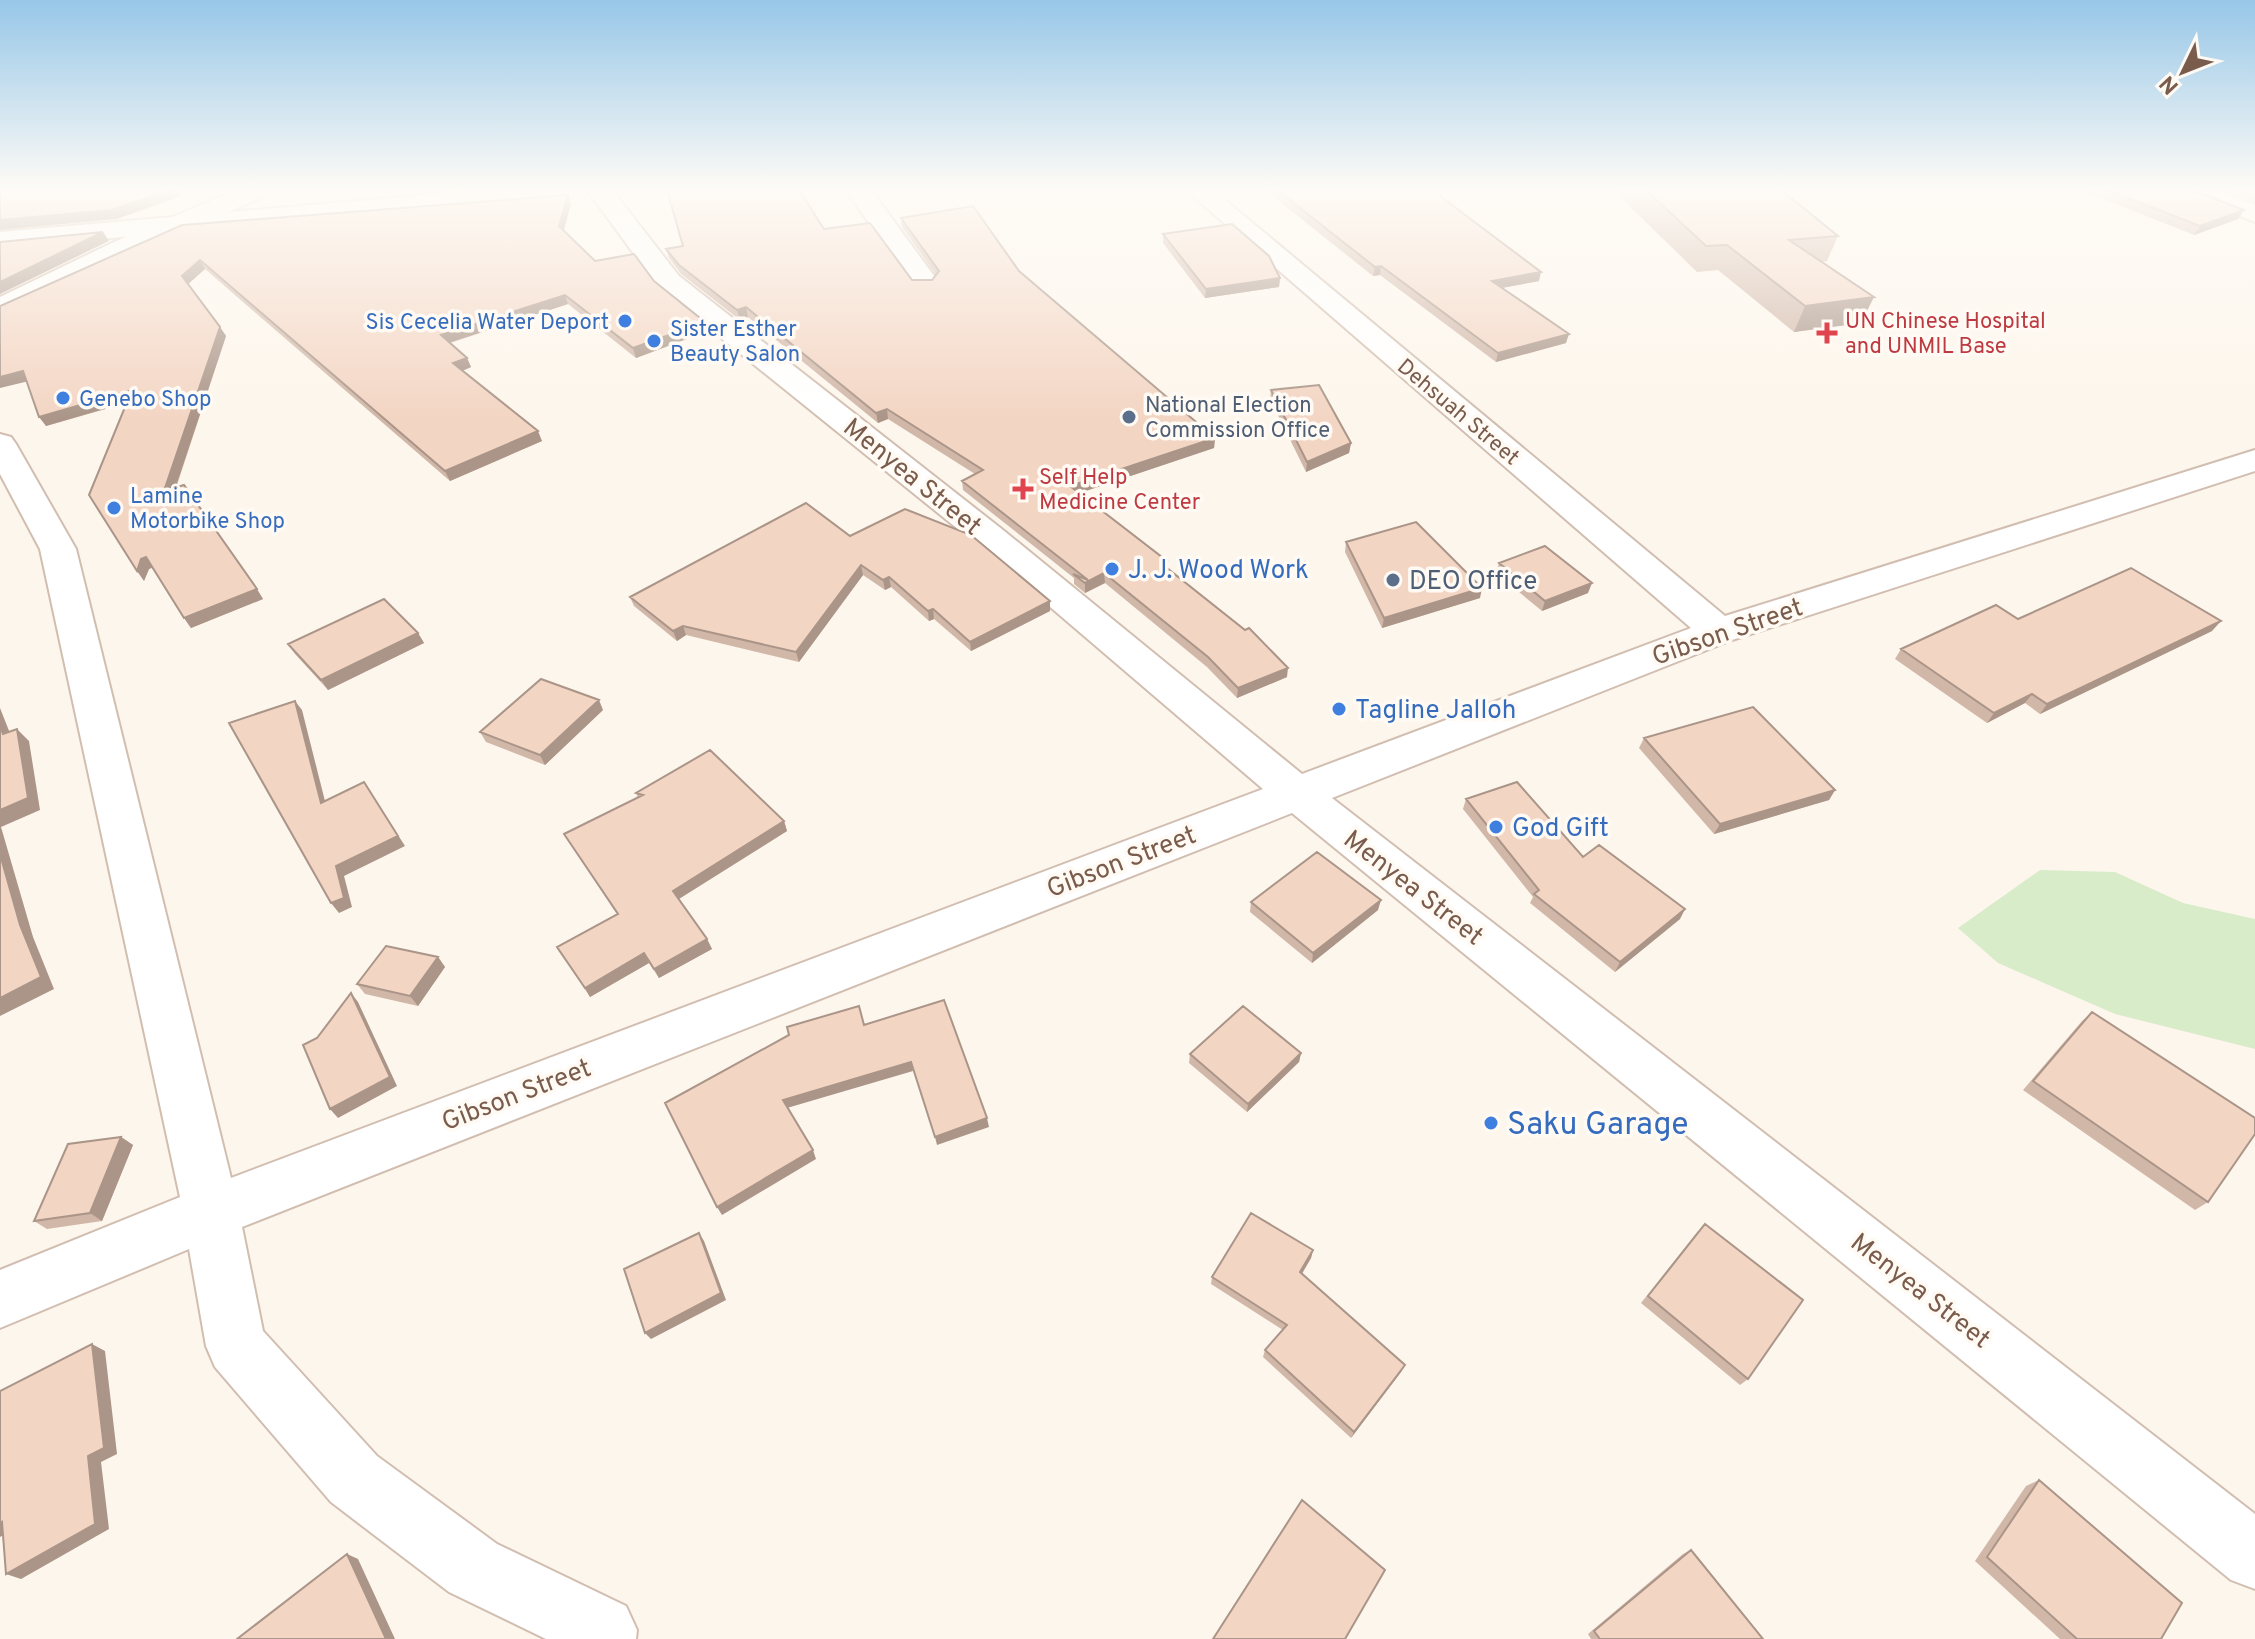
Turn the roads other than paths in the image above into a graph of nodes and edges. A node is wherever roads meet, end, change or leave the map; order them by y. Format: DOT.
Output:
graph roads {
  1 [pos="87,266"];
  2 [pos="657,266"];
  3 [pos="913,266"];
  4 [pos="1288,266"];
  5 [pos="923,280"];
  6 [pos="0,308"];
  7 [pos="0,444"];
  8 [pos="2255,460"];
  9 [pos="1719,631"];
  10 [pos="1297,794"];
  11 [pos="211,1212"];
  12 [pos="0,1299"];
  13 [pos="2255,1556"];
  14 [pos="601,1639"];
  1 -- 6 [label="street"];
  2 -- 10 [label="street, Menyea Street"];
  3 -- 5 [label="street"];
  4 -- 9 [label="street, Dehsuah Street"];
  7 -- 11 [label="street"];
  8 -- 9 [label="street, Gibson Street"];
  9 -- 10 [label="street, Gibson Street"];
  10 -- 11 [label="street, Gibson Street"];
  10 -- 13 [label="street, Menyea Street"];
  11 -- 12 [label="street, Gibson Street"];
  11 -- 14 [label="street"];
}
